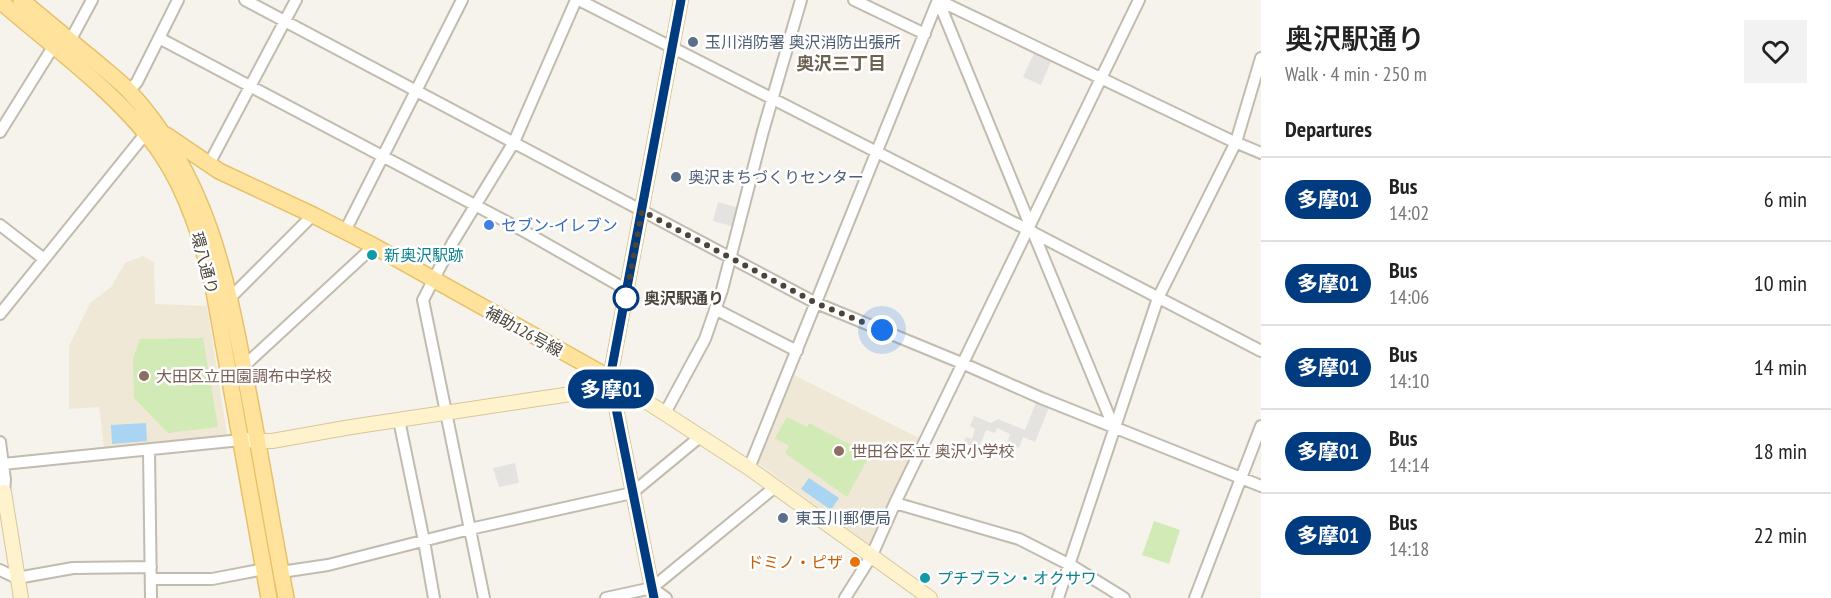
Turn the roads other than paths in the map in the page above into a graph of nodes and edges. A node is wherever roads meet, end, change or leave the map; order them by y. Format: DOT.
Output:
graph roads {
  1 [pos="21,0"];
  2 [pos="92,0"];
  3 [pos="178,0"];
  4 [pos="245,0"];
  5 [pos="296,0"];
  6 [pos="462,0"];
  7 [pos="578,0"];
  8 [pos="681,0"];
  9 [pos="801,0"];
  10 [pos="854,0"];
  11 [pos="938,0"];
  12 [pos="1139,0"];
  13 [pos="0,1"];
  14 [pos="285,21"];
  15 [pos="925,33"];
  16 [pos="159,38"];
  17 [pos="70,41"];
  18 [pos="53,47"];
  19 [pos="672,49"];
  20 [pos="1261,58"];
  21 [pos="1101,78"];
  22 [pos="250,86"];
  23 [pos="129,91"];
  24 [pos="416,91"];
  25 [pos="773,99"];
  26 [pos="0,132"];
  27 [pos="154,132"];
  28 [pos="514,142"];
  29 [pos="1236,142"];
  30 [pos="878,152"];
  31 [pos="1261,153"];
  32 [pos="383,156"];
  33 [pos="209,164"];
  34 [pos="476,205"];
  35 [pos="642,211"];
  36 [pos="313,215"];
  37 [pos="0,225"];
  38 [pos="1030,229"];
  39 [pos="345,231"];
  40 [pos="374,246"];
  41 [pos="731,258"];
  42 [pos="44,259"];
  43 [pos="434,279"];
  44 [pos="627,290"];
  45 [pos="230,298"];
  46 [pos="1158,298"];
  47 [pos="816,303"];
  48 [pos="2,305"];
  49 [pos="715,309"];
  50 [pos="797,351"];
  51 [pos="1261,351"];
  52 [pos="964,364"];
  53 [pos="244,366"];
  54 [pos="611,383"];
  55 [pos="446,412"];
  56 [pos="665,413"];
  57 [pos="399,420"];
  58 [pos="1261,426"];
  59 [pos="1114,428"];
  60 [pos="701,436"];
  61 [pos="241,440"];
  62 [pos="258,441"];
  63 [pos="0,442"];
  64 [pos="149,450"];
  65 [pos="3,464"];
  66 [pos="749,468"];
  67 [pos="1241,477"];
  68 [pos="1261,486"];
  69 [pos="775,487"];
  70 [pos="2,492"];
  71 [pos="632,493"];
  72 [pos="895,503"];
  73 [pos="470,529"];
  74 [pos="424,541"];
  75 [pos="872,555"];
  76 [pos="1069,565"];
  77 [pos="264,569"];
  78 [pos="0,570"];
  79 [pos="281,572"];
  80 [pos="151,573"];
  81 [pos="17,578"];
  82 [pos="653,593"];
  83 [pos="21,598"];
  84 [pos="151,598"];
  85 [pos="268,598"];
  86 [pos="286,598"];
  87 [pos="434,598"];
  88 [pos="484,598"];
  89 [pos="606,598"];
  90 [pos="666,598"];
  91 [pos="845,598"];
  92 [pos="930,598"];
  93 [pos="1058,598"];
  94 [pos="1124,598"];
  95 [pos="1195,598"];
  1 -- 17 [label="main road, 環八通り"];
  2 -- 17 [label="street"];
  3 -- 16 [label="street"];
  4 -- 14 [label="street"];
  5 -- 14 [label="street"];
  6 -- 24 [label="street"];
  7 -- 19 [label="street"];
  7 -- 28 [label="street"];
  8 -- 19 [label="street"];
  9 -- 25 [label="street"];
  10 -- 15 [label="street"];
  11 -- 15 [label="street"];
  11 -- 21 [label="street"];
  11 -- 38 [label="street"];
  12 -- 21 [label="street"];
  13 -- 18 [label="main road, 環八通り"];
  14 -- 22 [label="street"];
  14 -- 24 [label="street"];
  15 -- 30 [label="street"];
  16 -- 22 [label="street"];
  16 -- 23 [label="street"];
  17 -- 23 [label="main road, 環八通り"];
  18 -- 26 [label="street"];
  18 -- 27 [label="main road, 環八通り"];
  19 -- 25 [label="street"];
  19 -- 35 [label="street"];
  20 -- 29 [label="street"];
  21 -- 29 [label="street"];
  21 -- 38 [label="street"];
  22 -- 32 [label="street"];
  22 -- 33 [label="street"];
  23 -- 27 [label="main road, 環八通り"];
  24 -- 28 [label="street"];
  24 -- 32 [label="street"];
  25 -- 30 [label="street"];
  25 -- 41 [label="street"];
  27 -- 33 [label="main road, 補助126号線"];
  27 -- 42 [label="street"];
  27 -- 45 [label="main road, 環八通り"];
  27 -- 61 [label="main road, 環八通り"];
  28 -- 34 [label="street"];
  28 -- 35 [label="street"];
  29 -- 31 [label="street"];
  29 -- 46 [label="street"];
  30 -- 38 [label="street"];
  30 -- 47 [label="street"];
  32 -- 34 [label="street"];
  32 -- 39 [label="street"];
  33 -- 36 [label="main road, 補助126号線"];
  34 -- 43 [label="street"];
  34 -- 44 [label="street"];
  35 -- 41 [label="street"];
  35 -- 44 [label="street"];
  36 -- 39 [label="main road, 補助126号線"];
  36 -- 45 [label="street"];
  37 -- 42 [label="street"];
  38 -- 46 [label="street"];
  38 -- 52 [label="street"];
  38 -- 59 [label="street"];
  39 -- 40 [label="main road, 補助126号線"];
  40 -- 43 [label="main road, 補助126号線"];
  40 -- 53 [label="street"];
  41 -- 47 [label="street"];
  41 -- 49 [label="street"];
  42 -- 48 [label="street"];
  43 -- 54 [label="main road, 補助126号線"];
  43 -- 55 [label="street"];
  44 -- 54 [label="street"];
  45 -- 53 [label="main road, 環八通り"];
  46 -- 51 [label="street"];
  46 -- 59 [label="street"];
  47 -- 50 [label="street"];
  47 -- 52 [label="street"];
  49 -- 50 [label="street"];
  49 -- 56 [label="street"];
  50 -- 66 [label="street"];
  52 -- 59 [label="street"];
  52 -- 72 [label="street"];
  53 -- 62 [label="main road, 環八通り"];
  54 -- 55 [label="street"];
  54 -- 56 [label="street, 補助126号線"];
  54 -- 71 [label="street"];
  55 -- 57 [label="street"];
  55 -- 73 [label="street"];
  56 -- 60 [label="street, 補助126号線"];
  57 -- 62 [label="street"];
  57 -- 74 [label="street"];
  58 -- 67 [label="street"];
  59 -- 67 [label="street"];
  59 -- 76 [label="street"];
  60 -- 66 [label="street, 補助126号線"];
  60 -- 71 [label="street"];
  61 -- 62 [label="street"];
  61 -- 64 [label="street"];
  61 -- 77 [label="main road, 環八通り"];
  62 -- 79 [label="main road, 環八通り"];
  63 -- 65 [label="street"];
  64 -- 65 [label="street"];
  64 -- 80 [label="street"];
  65 -- 70 [label="street"];
  66 -- 69 [label="street, 補助126号線"];
  67 -- 68 [label="street"];
  67 -- 95 [label="street"];
  69 -- 75 [label="street, 補助126号線"];
  69 -- 82 [label="street"];
  70 -- 81 [label="street"];
  71 -- 73 [label="street"];
  71 -- 82 [label="street"];
  72 -- 75 [label="street"];
  72 -- 76 [label="street"];
  73 -- 74 [label="street"];
  73 -- 88 [label="street"];
  74 -- 79 [label="street"];
  74 -- 87 [label="street"];
  75 -- 91 [label="street"];
  75 -- 92 [label="street, 補助126号線"];
  76 -- 93 [label="street"];
  76 -- 94 [label="street"];
  77 -- 80 [label="street"];
  77 -- 85 [label="main road, 環八通り"];
  78 -- 81 [label="street"];
  79 -- 86 [label="main road, 環八通り"];
  80 -- 81 [label="street"];
  80 -- 84 [label="street"];
  81 -- 83 [label="street"];
  82 -- 89 [label="street"];
  82 -- 90 [label="street"];
}
